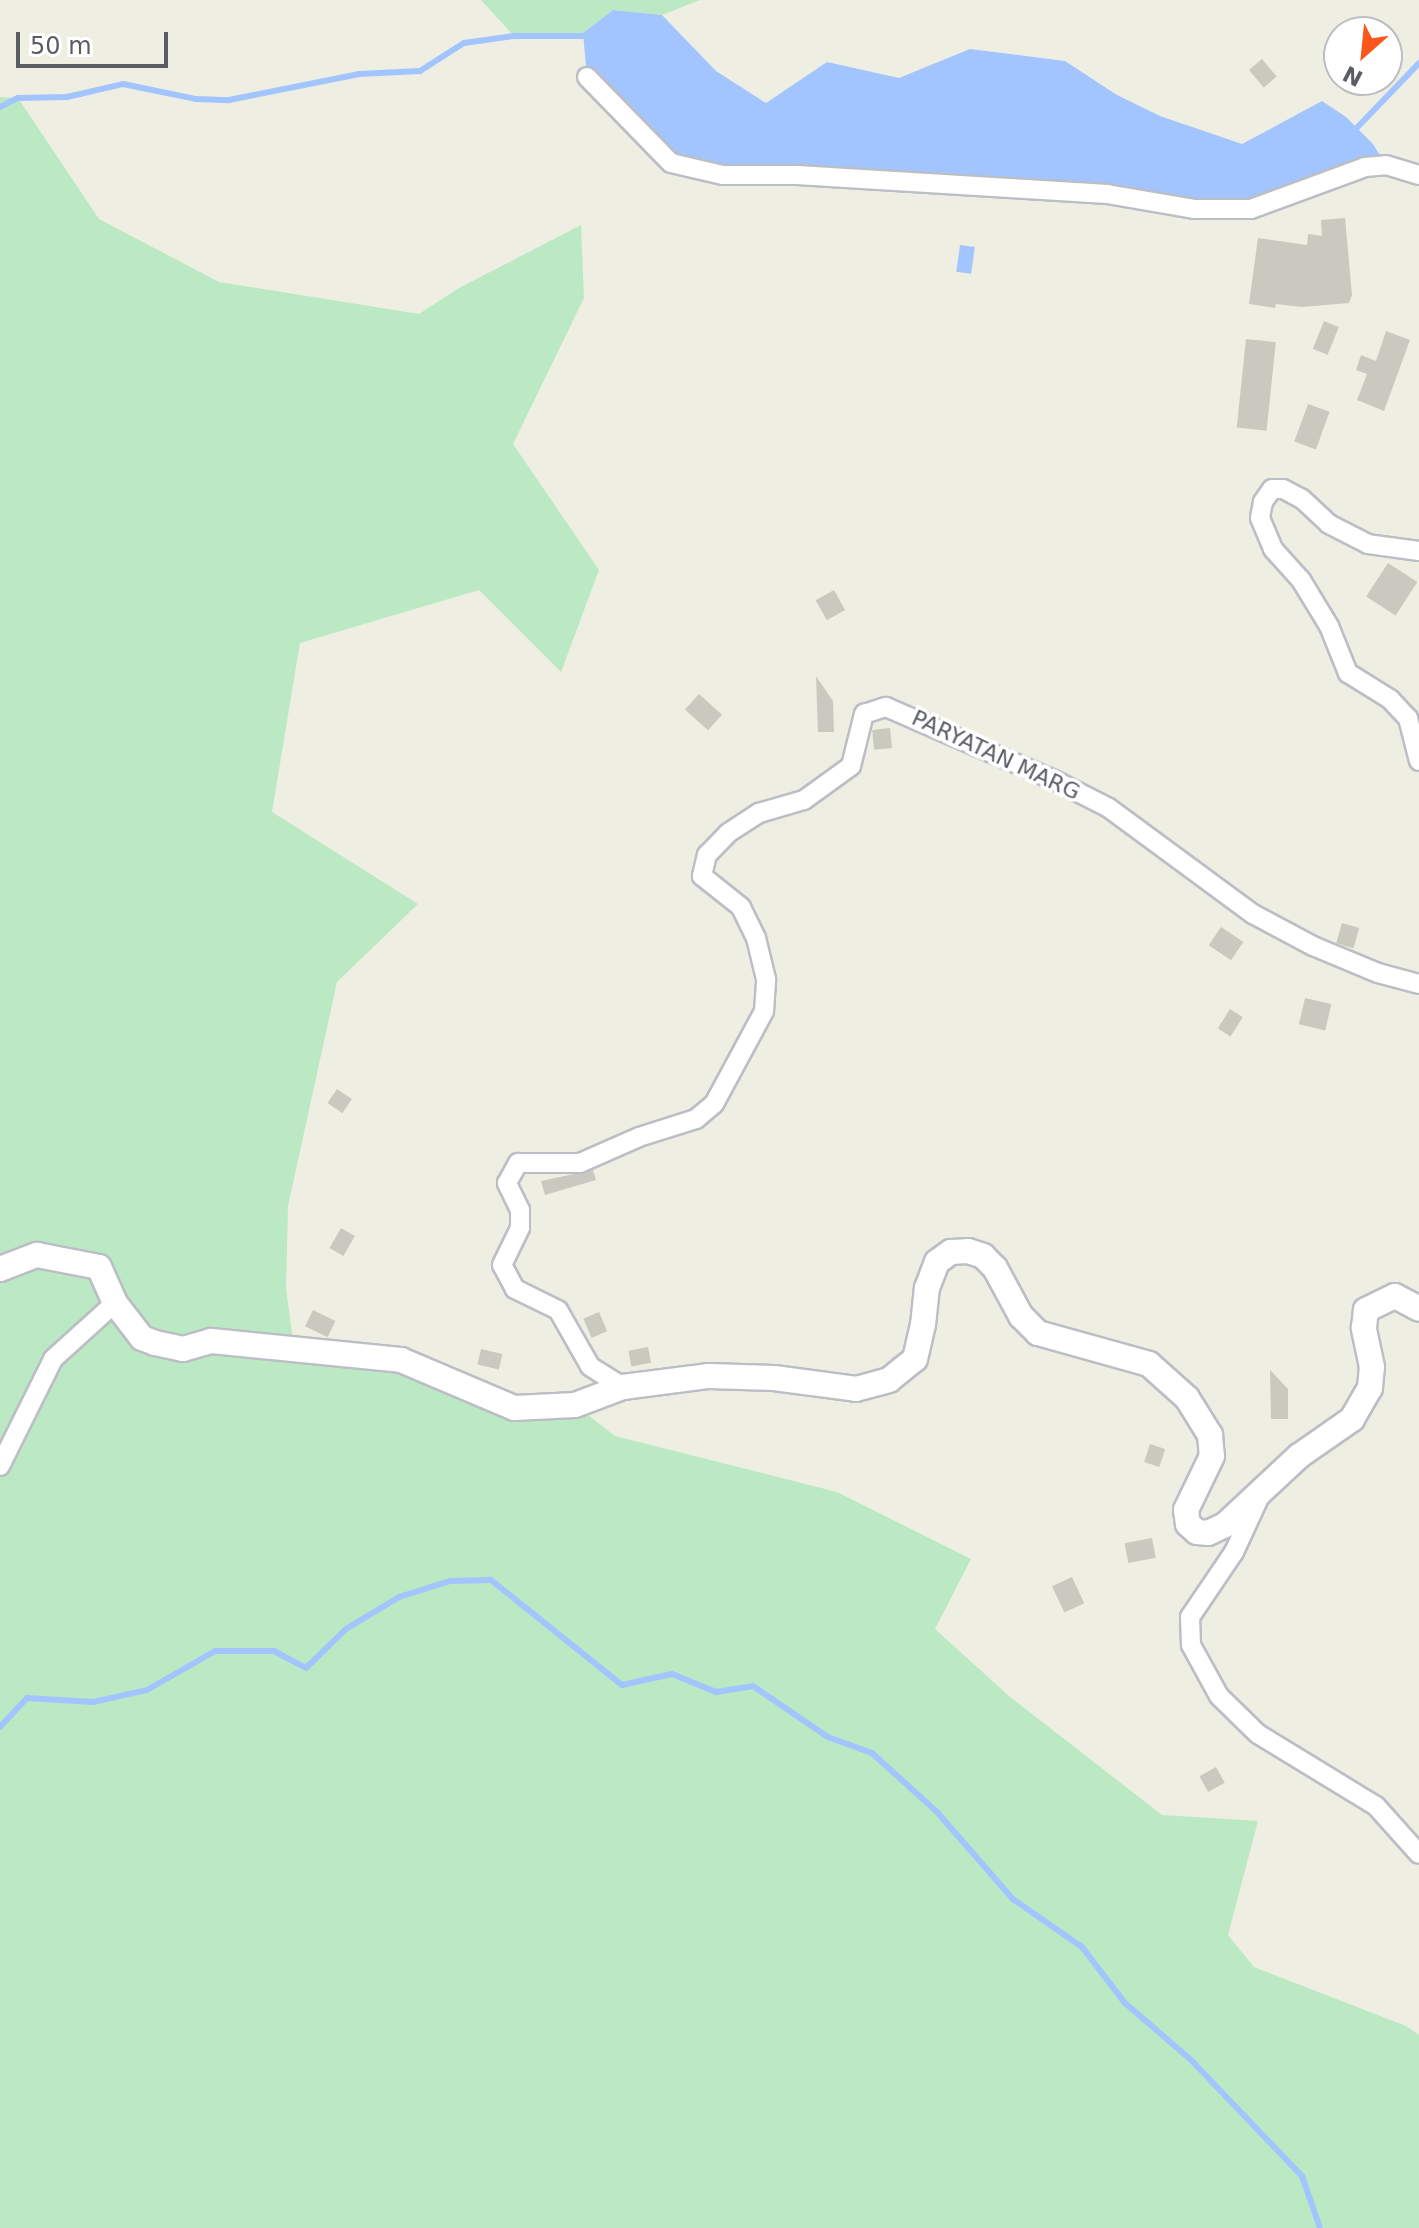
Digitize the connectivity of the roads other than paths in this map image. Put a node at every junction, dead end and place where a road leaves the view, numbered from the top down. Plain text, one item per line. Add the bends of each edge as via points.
1 (587, 77) dead end
2 (1419, 175) edge
3 (1419, 551) edge
4 (1419, 761) edge
5 (1419, 984) edge
6 (0, 1269) edge
7 (115, 1303) junction
8 (1419, 1309) edge
9 (623, 1387) junction
10 (0, 1466) edge
11 (1260, 1495) junction
12 (1419, 1825) edge
13 (1399, 1832) junction
14 (1419, 1854) edge

1 - 2 street via 671,163 723,175 1107,194 1194,209 1251,209 1365,167 1386,165
3 - 4 street via 1368,544 1329,524 1283,489 1272,489 1263,502 1260,518 1273,549 1301,580 1329,626 1348,673 1390,699 1408,718
5 - 9 street, PARYATAN MARG via 1313,946 1233,903 1109,808 1056,781 886,707 864,714 851,766 804,800 759,813 707,855 702,876 741,907 756,938 766,979 764,1011 714,1104 696,1119 580,1163 518,1163 507,1183 520,1210 520,1228 502,1265 515,1289 558,1310 590,1366
6 - 7 street via 37,1255 99,1267
7 - 9 street via 142,1338 155,1343 183,1349 211,1341 401,1360 514,1408 575,1405
7 - 10 street via 53,1359
8 - 11 street via 1395,1296 1366,1310 1372,1367 1363,1403 1352,1419 1299,1456
9 - 11 street via 709,1376 856,1389 889,1380 915,1359 927,1288 937,1262 951,1252 968,1251 995,1268 1021,1316 1038,1333 1149,1364 1187,1398 1210,1435 1212,1456 1186,1510 1188,1524 1197,1532 1225,1525
11 - 13 street via 1234,1552 1190,1617 1191,1645 1219,1696 1258,1734 1376,1806
12 - 13 street
13 - 14 street

